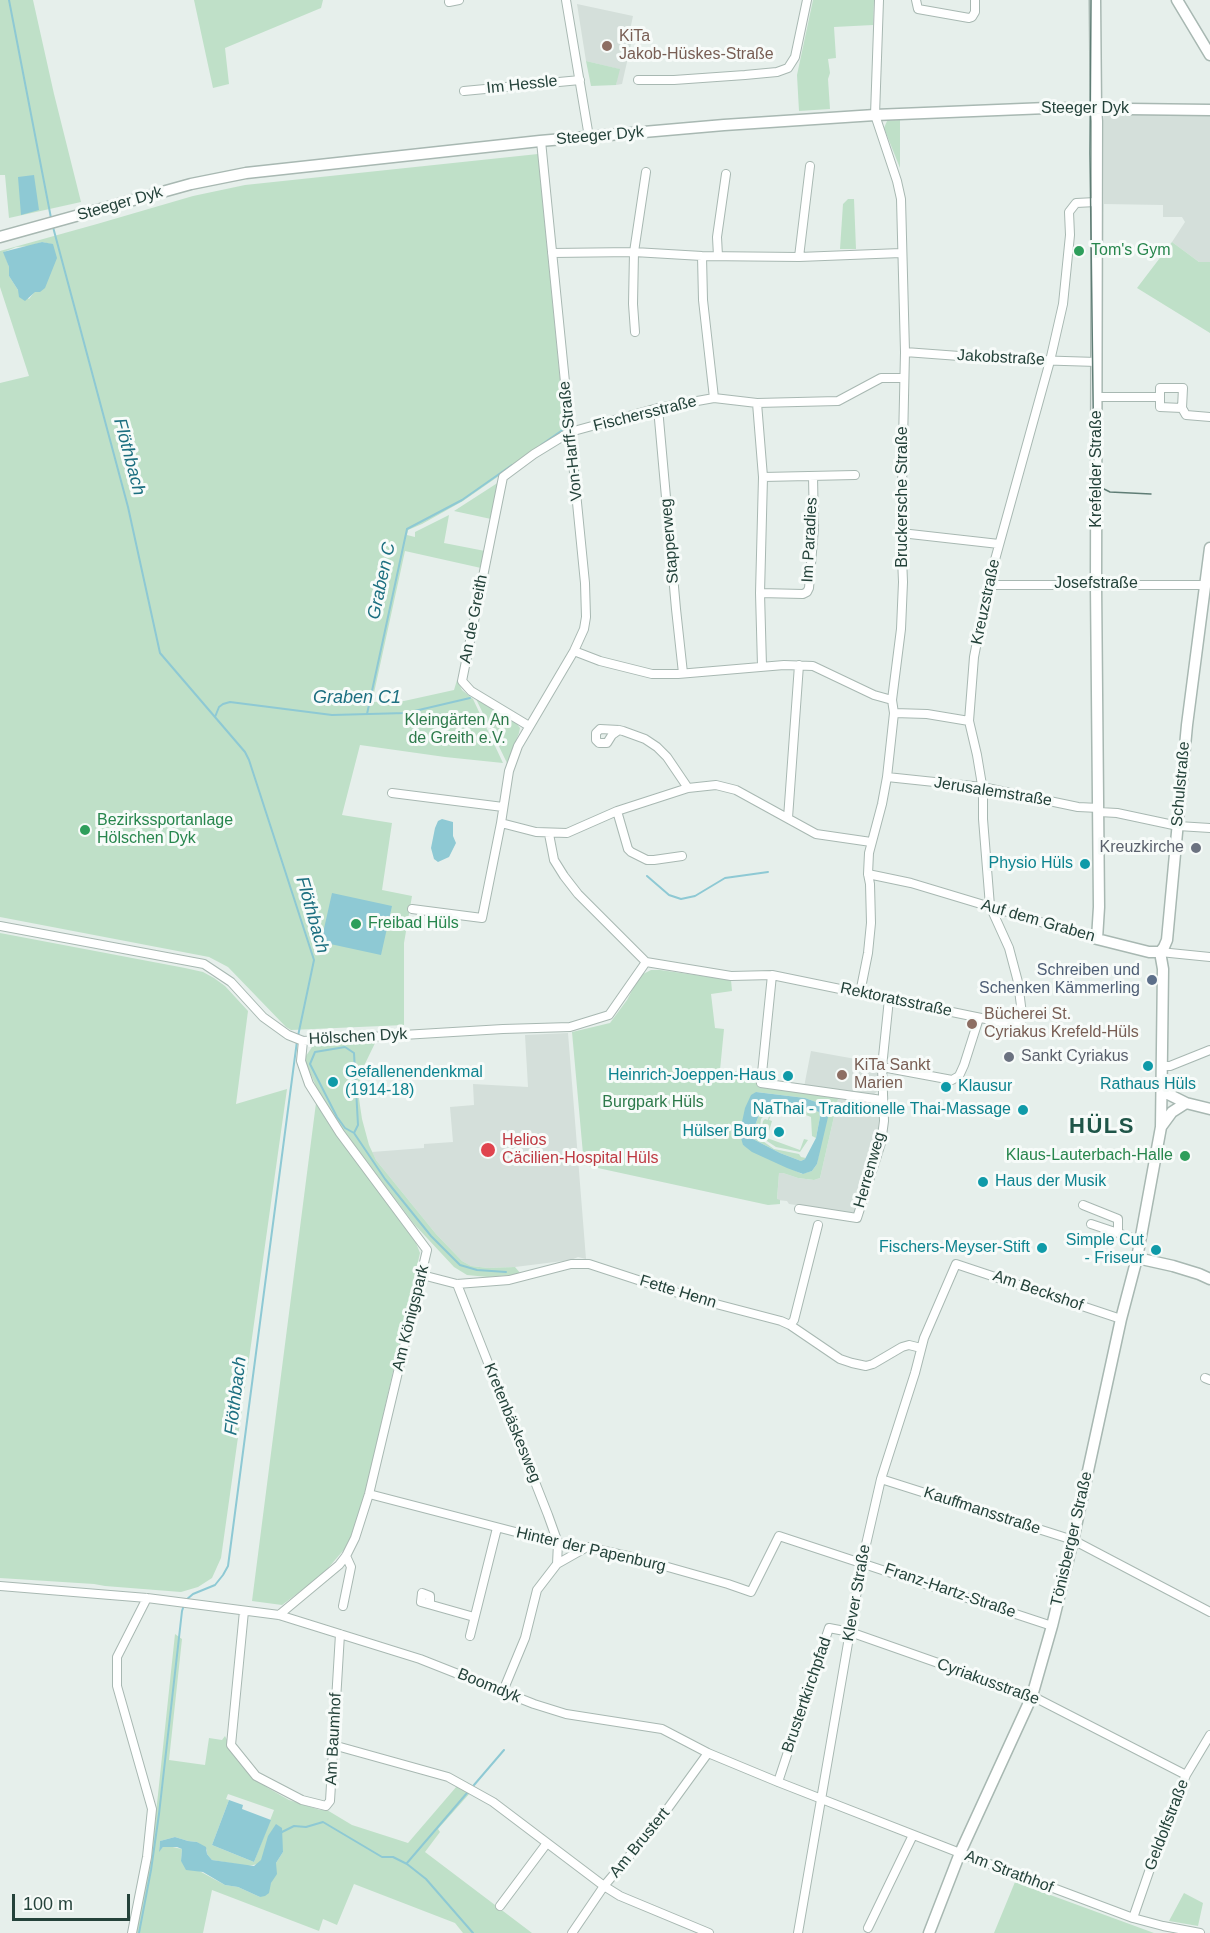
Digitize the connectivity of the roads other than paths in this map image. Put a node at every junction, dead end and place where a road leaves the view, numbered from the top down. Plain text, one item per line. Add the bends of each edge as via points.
1 (459, 0) edge
2 (566, 0) edge
3 (807, 0) edge
4 (879, 0) edge
5 (916, 0) edge
6 (975, 0) edge
7 (1095, 0) edge
8 (1177, 0) edge
9 (449, 2) dead end
10 (1210, 56) edge
11 (580, 80) junction
12 (638, 80) dead end
13 (464, 91) dead end
14 (1096, 109) junction
15 (1210, 110) edge
16 (875, 115) junction
17 (589, 137) junction
18 (541, 141) junction
19 (810, 166) dead end
20 (646, 172) dead end
21 (726, 174) dead end
22 (1096, 202) junction
23 (0, 237) edge
24 (634, 252) junction
25 (552, 253) junction
26 (901, 254) junction
27 (718, 255) junction
28 (702, 256) junction
29 (799, 257) junction
30 (635, 332) dead end
31 (905, 352) junction
32 (1050, 361) junction
33 (1097, 362) junction
34 (904, 378) junction
35 (1097, 397) junction
36 (1160, 397) junction
37 (714, 398) junction
38 (757, 403) junction
39 (658, 408) junction
40 (1182, 408) junction
41 (1210, 417) edge
42 (570, 432) junction
43 (855, 475) dead end
44 (813, 476) junction
45 (503, 477) joint
46 (763, 477) junction
47 (902, 533) junction
48 (999, 544) junction
49 (1210, 548) edge
50 (987, 585) junction
51 (1096, 585) junction
52 (1205, 585) junction
53 (760, 593) junction
54 (1205, 622) edge
55 (573, 651) junction
56 (799, 665) junction
57 (762, 666) junction
58 (683, 673) junction
59 (892, 700) junction
60 (894, 713) junction
61 (969, 721) junction
62 (529, 726) junction
63 (619, 730) dead end
64 (887, 777) junction
65 (982, 787) junction
66 (688, 788) junction
67 (392, 793) dead end
68 (503, 807) junction
69 (1099, 810) junction
70 (617, 811) junction
71 (788, 818) junction
72 (501, 823) junction
73 (1178, 826) junction
74 (1210, 828) edge
75 (549, 834) junction
76 (871, 842) junction
77 (682, 856) dead end
78 (868, 874) junction
79 (990, 906) junction
80 (412, 909) dead end
81 (0, 926) edge
82 (1097, 939) junction
83 (1160, 952) junction
84 (1210, 957) edge
85 (646, 962) junction
86 (772, 975) junction
87 (860, 993) junction
88 (889, 999) junction
89 (979, 1018) junction
90 (1020, 1026) joint
91 (303, 1041) junction
92 (1210, 1050) edge
93 (1162, 1066) junction
94 (882, 1067) junction
95 (1162, 1091) junction
96 (882, 1100) junction
97 (1186, 1103) junction
98 (1210, 1109) edge
99 (1161, 1127) junction
100 (1083, 1205) dead end
101 (799, 1209) dead end
102 (1091, 1224) dead end
103 (818, 1225) dead end
104 (1118, 1233) junction
105 (1140, 1240) junction
106 (1137, 1258) junction
107 (956, 1264) joint
108 (422, 1275) junction
109 (1210, 1279) edge
110 (458, 1284) junction
111 (1121, 1319) junction
112 (790, 1325) junction
113 (921, 1348) junction
114 (881, 1479) junction
115 (369, 1494) junction
116 (498, 1528) junction
117 (779, 1536) joint
118 (1074, 1540) junction
119 (558, 1543) junction
120 (587, 1547) junction
121 (346, 1556) junction
122 (861, 1562) junction
123 (557, 1564) junction
124 (0, 1586) edge
125 (147, 1598) junction
126 (430, 1604) dead end
127 (343, 1606) dead end
128 (244, 1611) junction
129 (1210, 1612) edge
130 (279, 1615) junction
131 (474, 1617) junction
132 (1052, 1626) junction
133 (850, 1632) junction
134 (339, 1634) junction
135 (470, 1636) dead end
136 (503, 1691) junction
137 (1032, 1696) junction
138 (1210, 1736) edge
139 (333, 1745) junction
140 (708, 1753) junction
141 (1186, 1775) junction
142 (778, 1782) junction
143 (822, 1800) junction
144 (913, 1835) junction
145 (547, 1843) junction
146 (960, 1853) junction
147 (604, 1886) junction
148 (500, 1906) dead end
149 (1133, 1918) junction
150 (868, 1928) dead end
151 (705, 1932) edge
152 (132, 1933) edge
153 (572, 1933) edge
154 (798, 1933) edge
155 (928, 1933) edge
156 (1200, 1933) edge

1 - 9 street
2 - 11 street
3 - 12 street via 795,57 788,68 766,73
4 - 16 street, Bruckersche Straße
5 - 6 street via 918,9 969,18 975,12
7 - 14 street, Krefelder Straße
8 - 10 street
11 - 13 street, Im Hessle
11 - 17 street
14 - 15 street, Steeger Dyk
14 - 16 street, Steeger Dyk
14 - 22 street, Krefelder Straße
16 - 17 street, Steeger Dyk
16 - 26 street, Bruckersche Straße via 901,199
17 - 18 street, Steeger Dyk
18 - 23 street, Steeger Dyk via 246,173 191,184
18 - 25 street, Von-Harff-Straße
19 - 29 street
20 - 24 street
21 - 27 street
22 - 32 street, Kreuzstraße via 1076,203 1069,212 1063,304
22 - 33 street, Krefelder Straße
24 - 25 street
24 - 28 street
24 - 30 street
25 - 42 street, Von-Harff-Straße
26 - 29 street
26 - 31 street, Bruckersche Straße
27 - 28 street
27 - 29 street
28 - 37 street
31 - 32 street, Jakobstraße
31 - 34 street, Bruckersche Straße
32 - 33 street, Jakobstraße
32 - 48 street, Kreuzstraße
33 - 35 street, Krefelder Straße
34 - 38 street, Fischersstraße via 880,378 838,401
34 - 47 street, Bruckersche Straße
35 - 36 street
35 - 51 street, Krefelder Straße
36 - 40 street via 1160,407
36 - 40 street via 1160,388 1183,388
37 - 38 street, Fischersstraße
37 - 39 street, Fischersstraße
38 - 46 street
39 - 42 street, Fischersstraße
39 - 58 street, Stapperweg
40 - 41 street via 1186,415
42 - 45 street, Fischersstraße
42 - 55 street, Von-Harff-Straße via 586,606 584,629
43 - 44 street, Im Paradies
44 - 46 street, Im Paradies
44 - 53 street, Im Paradies via 809,588 803,594
45 - 62 street, An de Greith via 462,681 471,691
46 - 53 street
47 - 48 street
47 - 59 street, Bruckersche Straße via 903,582
48 - 50 street, Kreuzstraße
49 - 52 street, Schulstraße
50 - 51 street, Josefstraße
50 - 61 street, Kreuzstraße via 974,657
51 - 52 street, Josefstraße
51 - 69 street, Krefelder Straße
52 - 54 street, Schulstraße
53 - 57 street
54 - 73 street, Schulstraße via 1187,725
55 - 58 street via 600,662 652,674
55 - 62 street, Von-Harff-Straße
56 - 57 street
56 - 59 street via 813,666
56 - 71 street
57 - 58 street
59 - 60 street, Bruckersche Straße
60 - 61 street
60 - 64 street, Bruckersche Straße
61 - 65 street, Kreuzstraße
62 - 68 street, Von-Harff-Straße via 509,771
63 - 66 street via 657,747
64 - 65 street, Jerusalemstraße
64 - 76 street, Bruckersche Straße
65 - 69 street, Jerusalemstraße
65 - 79 street, Kreuzstraße
66 - 70 street
66 - 71 street via 726,786
67 - 68 street
68 - 72 street, Von-Harff-Straße
69 - 73 street, Jerusalemstraße
69 - 82 street, Krefelder Straße
70 - 75 street via 567,833
70 - 77 street via 631,852 647,860
71 - 76 street via 816,834
72 - 75 street
72 - 80 street, Von-Harff-Straße via 482,918
73 - 74 street, Jerusalemstraße
73 - 83 street, Schulstraße via 1167,940
75 - 85 street via 554,860 564,876
76 - 78 street, Bruckersche Straße
78 - 79 street, Auf dem Graben
78 - 87 street, Bruckersche Straße via 871,923
79 - 82 street, Auf dem Graben
79 - 90 street, Kreuzstraße via 1009,948 1018,982
81 - 91 street, Hölschen Dyk via 204,964 231,982 263,1017
82 - 83 street, Auf dem Graben
83 - 84 street, Auf dem Graben
83 - 93 street, Schulstraße
85 - 86 street, Rektoratsstraße via 730,976
85 - 91 street, Hölschen Dyk via 609,1015 570,1027
86 - 87 street, Rektoratsstraße
86 - 96 street via 760,1083
87 - 88 street, Rektoratsstraße
88 - 89 street, Rektoratsstraße
88 - 94 street, Herrenweg
89 - 90 street, Rektoratsstraße
89 - 94 street via 964,1065 952,1080
91 - 108 street, Am Königspark via 301,1061 309,1084 340,1133 427,1250
92 - 93 street
93 - 95 street, Schulstraße
94 - 96 street, Herrenweg
95 - 97 street
95 - 99 street, Tönisberger Straße
96 - 101 street, Herrenweg via 881,1143 857,1218
97 - 98 street
97 - 99 street via 1172,1112
99 - 105 street, Tönisberger Straße
100 - 104 street via 1119,1219
102 - 104 street
103 - 112 street
104 - 105 street
105 - 106 street, Tönisberger Straße
106 - 109 street
106 - 111 street, Tönisberger Straße
107 - 111 street, Am Beckshof
107 - 113 street, Klever Straße
108 - 110 street, Fette Henn
108 - 115 street, Am Königspark
110 - 112 street, Fette Henn via 509,1280 571,1264 589,1264
110 - 119 street, Kretenbäskesweg
111 - 118 street, Tönisberger Straße
112 - 113 street, Fette Henn via 840,1359 866,1366 902,1347
113 - 114 street, Klever Straße
114 - 118 street, Kauffmansstraße
114 - 122 street, Klever Straße
115 - 116 street, Hinter der Papenburg
115 - 121 street, Am Königspark via 356,1538
116 - 119 street, Hinter der Papenburg
116 - 131 street
117 - 120 street, Hinter der Papenburg via 751,1592
117 - 122 street, Franz-Hartz-Straße
118 - 129 street, Kauffmansstraße
118 - 132 street, Tönisberger Straße
119 - 120 street, Hinter der Papenburg
119 - 123 street, Kretenbäskesweg
120 - 123 street
121 - 127 street, Am Königspark via 351,1567
121 - 130 street, Am Königspark
122 - 132 street, Franz-Hartz-Straße
122 - 133 street, Klever Straße
123 - 136 street via 537,1590 525,1638
124 - 125 street, Boomdyk
125 - 128 street, Boomdyk
125 - 152 street via 117,1657 117,1686 152,1809
126 - 131 street
128 - 130 street, Boomdyk
128 - 139 street, Am Baumhof via 231,1745 256,1776 302,1800 327,1806
130 - 134 street, Boomdyk
131 - 135 street
132 - 137 street, Tönisberger Straße
133 - 137 street, Cyriakusstraße
133 - 142 street, Brustertkirchpfad via 830,1628
133 - 143 street, Klever Straße
134 - 136 street, Boomdyk
134 - 139 street, Am Baumhof
136 - 140 street, Boomdyk via 566,1714 662,1729
137 - 141 street, Cyriakusstraße
137 - 146 street, Tönisberger Straße
138 - 141 street, Geldolfstraße
139 - 145 street via 448,1778 493,1803
140 - 142 street, Boomdyk
140 - 147 street, Am Brustert via 658,1822
141 - 149 street, Geldolfstraße
142 - 143 street, Boomdyk
143 - 144 street, Am Strathhof
143 - 154 street, Klever Straße
144 - 146 street, Am Strathhof
144 - 150 street
145 - 147 street
145 - 148 street
146 - 149 street, Am Strathhof
146 - 155 street, Tönisberger Straße
147 - 151 street
147 - 153 street, Am Brustert
149 - 156 street, Am Strathhof

